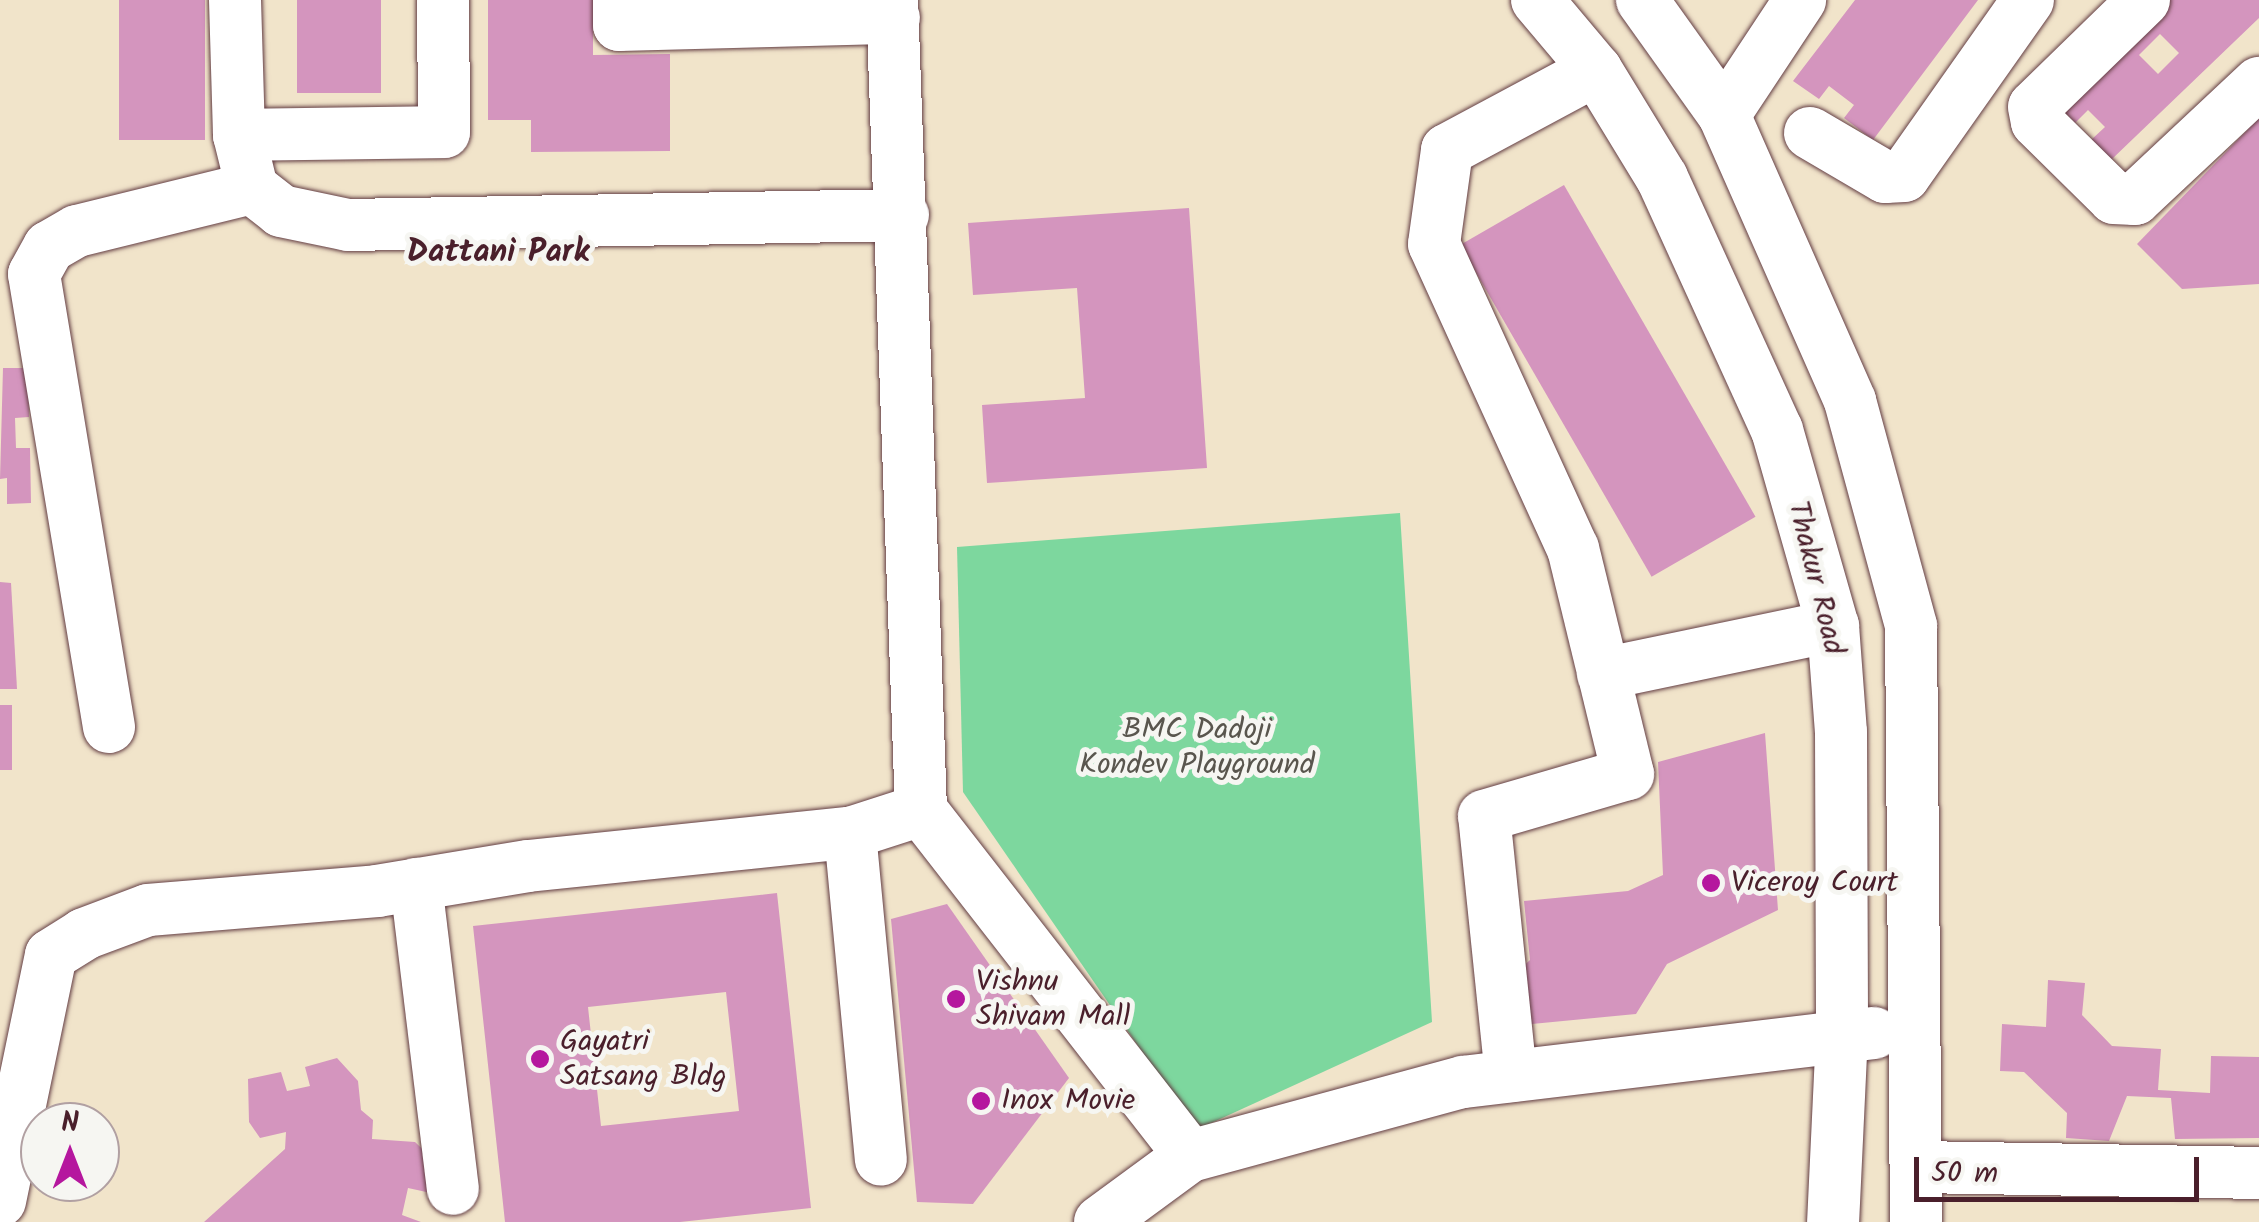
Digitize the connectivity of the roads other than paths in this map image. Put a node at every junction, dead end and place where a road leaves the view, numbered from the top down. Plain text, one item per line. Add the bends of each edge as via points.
1 (235, 0) edge
2 (442, 0) edge
3 (619, 0) edge
4 (1537, 0) edge
5 (1642, 0) edge
6 (1800, 0) edge
7 (2028, 0) edge
8 (2142, 0) edge
9 (893, 9) edge
10 (1596, 70) junction
11 (2259, 83) edge
12 (1724, 115) junction
13 (1810, 133) dead end
14 (239, 135) junction
15 (252, 188) junction
16 (903, 214) junction
17 (1833, 626) junction
18 (1604, 674) junction
19 (109, 727) dead end
20 (922, 810) junction
21 (850, 833) junction
22 (416, 884) junction
23 (1842, 1032) junction
24 (1917, 1034) junction
25 (1511, 1076) junction
26 (1190, 1156) junction
27 (881, 1160) dead end
28 (1918, 1167) junction
29 (2259, 1173) edge
30 (453, 1190) dead end
31 (0, 1201) edge
32 (1100, 1222) edge
33 (1833, 1222) edge
34 (1916, 1222) edge

1 - 14 street
2 - 14 street via 444,132
3 - 9 street via 619,25
4 - 10 street, Thakur Road
5 - 12 street
6 - 12 street
7 - 13 street via 1904,176 1885,177
8 - 11 street via 2034,107 2037,122 2114,198 2135,200
9 - 16 street
10 - 17 street, Thakur Road via 1662,178 1776,430
10 - 18 street via 1447,150 1434,244 1573,549
12 - 24 street via 1850,401 1911,626
14 - 15 street
15 - 16 street via 282,211 348,225
15 - 19 street via 77,231 50,247 34,274
16 - 20 street
17 - 18 street
17 - 23 street, Thakur Road via 1842,732
18 - 25 street via 1628,774 1484,816
20 - 21 street
20 - 26 street
21 - 22 street
21 - 27 street
22 - 30 street
22 - 31 street via 148,910 84,934 51,955
23 - 24 street
23 - 25 street
23 - 33 street, Thakur Road
24 - 28 street
25 - 26 street via 1464,1082
26 - 32 street
28 - 29 street
28 - 34 street

